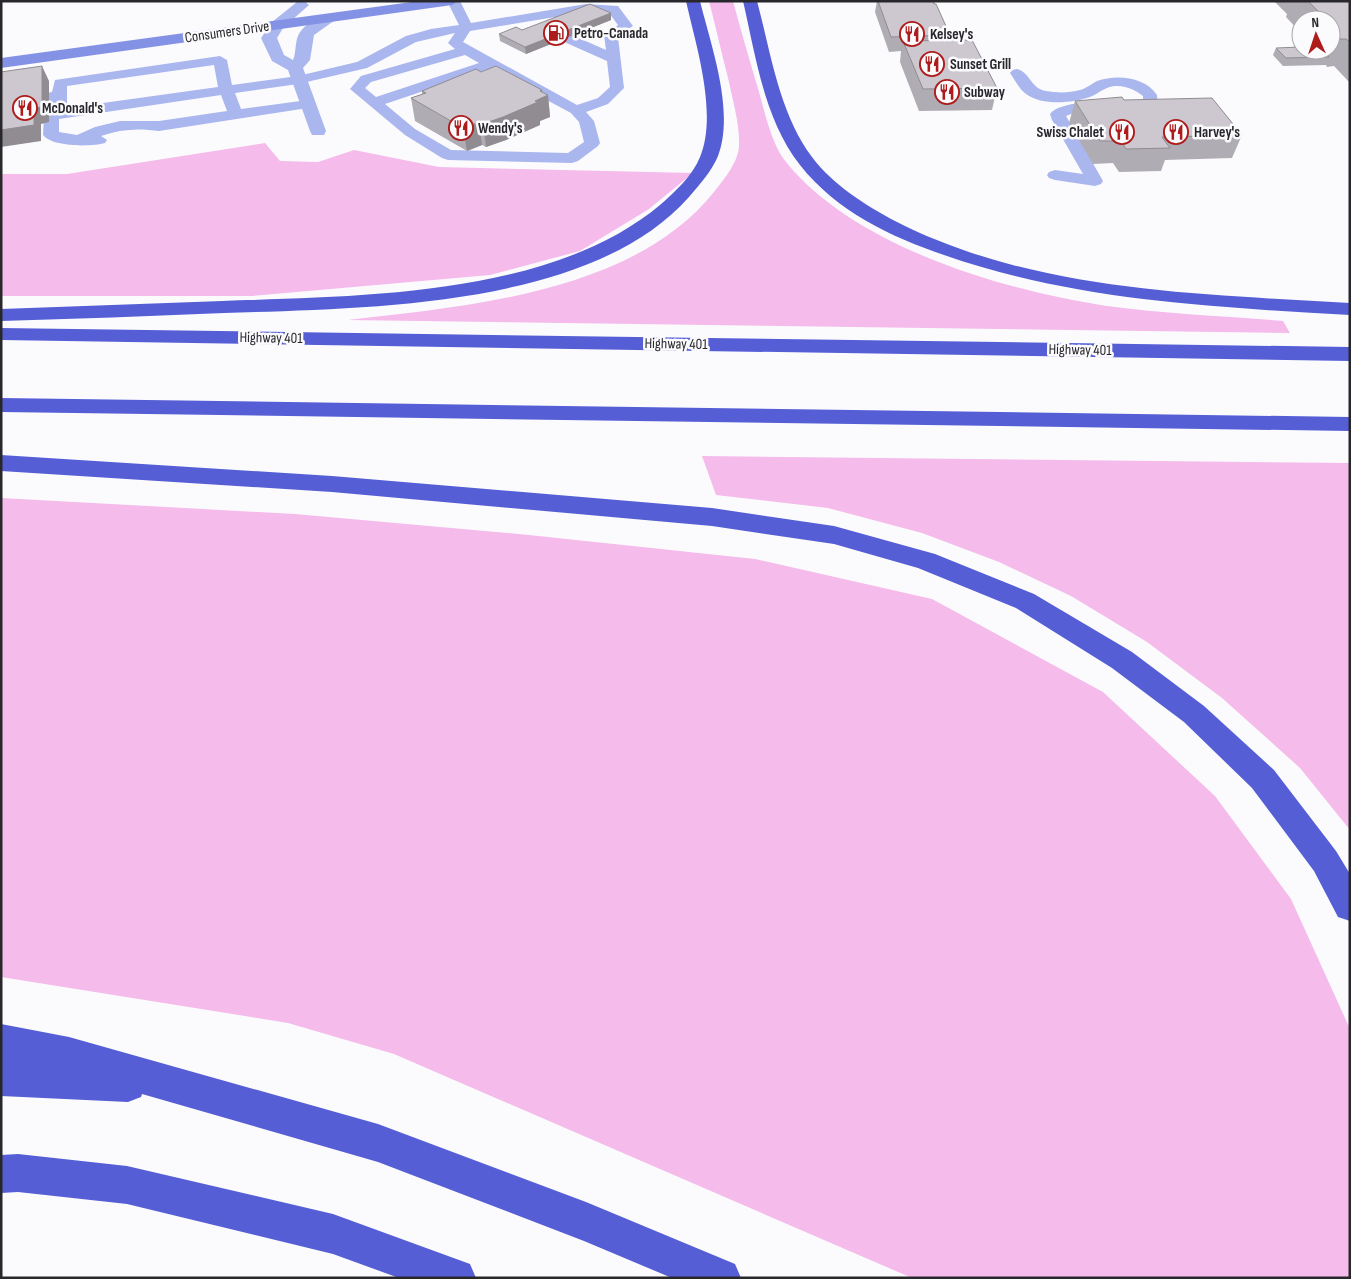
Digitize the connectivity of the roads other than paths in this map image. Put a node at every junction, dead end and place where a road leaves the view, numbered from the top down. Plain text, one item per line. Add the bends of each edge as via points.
1 (453, 1) edge
2 (693, 1) edge
3 (750, 1) edge
4 (318, 3) dead end
5 (302, 5) junction
6 (273, 9) dead end
7 (331, 18) junction
8 (520, 18) junction
9 (277, 25) junction
10 (466, 26) junction
11 (546, 29) edge
12 (567, 38) edge
13 (394, 49) junction
14 (466, 50) junction
15 (436, 57) junction
16 (614, 59) junction
17 (1, 63) edge
18 (489, 64) junction
19 (1017, 73) dead end
20 (297, 74) junction
21 (60, 85) junction
22 (226, 89) junction
23 (374, 103) junction
24 (308, 104) junction
25 (576, 110) junction
26 (236, 115) junction
27 (318, 131) dead end
28 (1055, 175) dead end
29 (1350, 310) edge
30 (1, 315) edge
31 (1, 334) edge
32 (1350, 354) edge
33 (1, 405) edge
34 (1350, 424) edge
35 (1, 463) edge
36 (1350, 906) edge
37 (1, 1042) edge
38 (1, 1078) edge
39 (177, 1087) junction
40 (1, 1174) edge
41 (456, 1278) edge
42 (721, 1278) edge

1 - 7 main road, Consumers Drive
1 - 10 lane
2 - 30 highway via 714,100 716,131 710,155 681,196 660,215 636,232 590,255 500,283 435,293 354,301
3 - 29 highway via 774,95 790,134 806,161 858,209 905,234 957,254 1060,282 1124,291
4 - 5 main road, Consumers Drive
5 - 6 main road, Consumers Drive
5 - 9 street
7 - 9 main road, Consumers Drive
7 - 20 street via 303,37 302,60
8 - 10 lane
8 - 11 lane
8 - 16 lane via 586,8 613,9 626,26 612,35
9 - 17 main road, Consumers Drive
9 - 20 street via 269,38 277,58
10 - 13 lane via 411,39
10 - 14 lane via 455,43
12 - 16 lane
13 - 15 lane via 421,49
13 - 20 lane via 362,65
14 - 15 lane
14 - 18 lane
15 - 23 lane via 366,79 357,89
16 - 25 lane via 616,88 603,101
18 - 23 lane
18 - 25 lane
19 - 28 lane via 1026,87 1046,96 1078,96 1103,84 1117,82 1134,84 1150,95 1150,101 1142,105 1076,108 1058,114 1095,181
20 - 22 lane
20 - 24 street
21 - 22 lane via 220,60
21 - 22 lane via 59,114
21 - 26 lane via 52,94 51,136 66,140 102,140 145,133 159,126
22 - 26 lane
23 - 25 lane via 410,132 448,155 572,158 592,143 586,121
24 - 26 lane
24 - 27 street
31 - 32 highway, Highway 401
33 - 34 highway
35 - 36 highway via 332,484 712,517 834,535 926,560 1024,601 1122,660 1194,714 1263,779 1325,861
37 - 39 highway via 68,1055
38 - 39 highway
39 - 42 highway via 378,1143 586,1222
40 - 41 highway via 127,1185 334,1234

